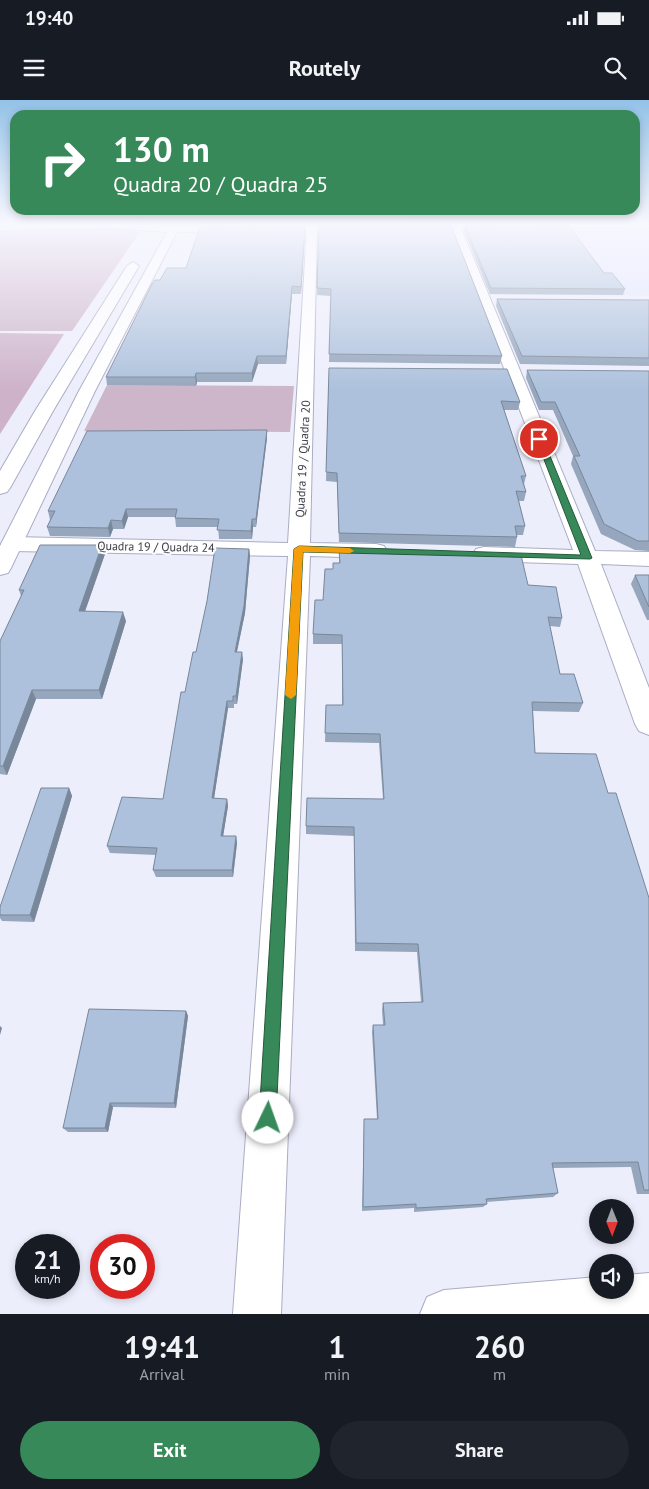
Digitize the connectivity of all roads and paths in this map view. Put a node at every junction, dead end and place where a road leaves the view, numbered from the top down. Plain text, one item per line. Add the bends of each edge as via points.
1 (126, 278) edge
2 (147, 278) edge
3 (312, 278) edge
4 (476, 278) edge
5 (119, 290) junction
6 (140, 290) junction
7 (483, 300) junction
8 (503, 300) edge
9 (492, 371) edge
10 (512, 371) junction
11 (532, 371) edge
12 (87, 391) junction
13 (57, 392) junction
14 (44, 411) junction
15 (77, 412) junction
16 (0, 488) edge
17 (12, 544) junction
18 (299, 549) junction
19 (398, 552) edge
20 (468, 554) edge
21 (587, 558) junction
22 (649, 559) edge
23 (0, 568) edge
24 (649, 724) edge
25 (649, 1297) edge
26 (257, 1314) edge
27 (444, 1314) edge

1 - 5 street
2 - 6 street
3 - 18 street, Quadra 19 / Quadra 20 via 312,369
4 - 7 street
5 - 6 street via 128,293
5 - 13 street
6 - 12 street
7 - 8 street
7 - 10 street
9 - 10 street
10 - 11 street
10 - 21 street
12 - 13 street via 69,395
12 - 15 street
13 - 14 street
14 - 15 street via 63,406
14 - 16 street
15 - 17 street
17 - 18 street, Quadra 19 / Quadra 24
17 - 23 street
18 - 19 street, Quadra 19 / Quadra 24
18 - 26 street, Quadra 19 / Quadra 20
20 - 21 street
21 - 22 street
21 - 24 street
25 - 27 street

